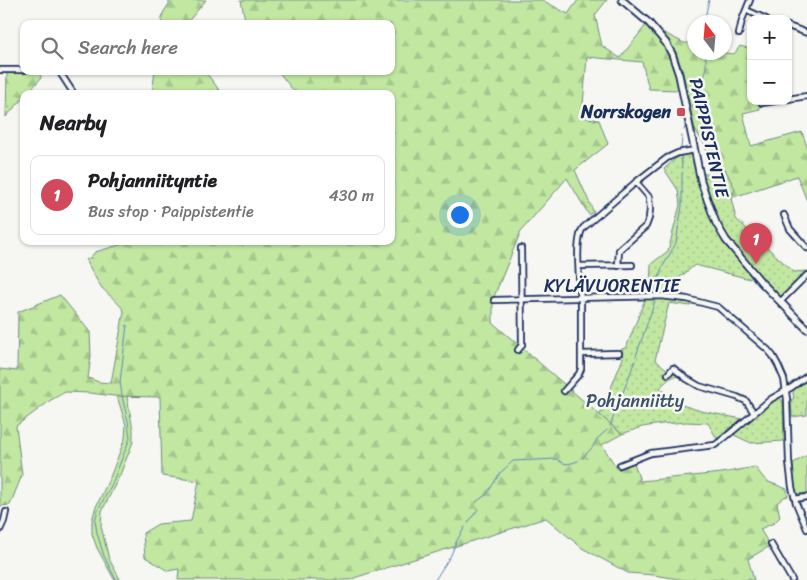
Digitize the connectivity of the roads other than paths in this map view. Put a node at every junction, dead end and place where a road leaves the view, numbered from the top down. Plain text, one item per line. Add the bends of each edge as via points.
1 (622, 0) edge
2 (750, 0) edge
3 (746, 10) junction
4 (757, 15) edge
5 (792, 27) edge
6 (807, 33) edge
7 (739, 34) dead end
8 (0, 70) edge
9 (20, 70) edge
10 (62, 75) edge
11 (71, 90) edge
12 (807, 96) edge
13 (792, 98) edge
14 (695, 150) junction
15 (636, 182) junction
16 (784, 215) dead end
17 (521, 248) dead end
18 (807, 248) edge
19 (632, 265) dead end
20 (579, 266) junction
21 (618, 266) junction
22 (807, 275) edge
23 (580, 299) junction
24 (494, 300) dead end
25 (522, 300) junction
26 (781, 301) junction
27 (807, 329) edge
28 (518, 350) dead end
29 (619, 353) dead end
30 (581, 354) junction
31 (668, 374) dead end
32 (807, 376) edge
33 (564, 391) dead end
34 (785, 391) junction
35 (754, 413) junction
36 (620, 465) dead end
37 (807, 497) edge
38 (795, 499) junction
39 (6, 512) dead end
40 (807, 529) edge
41 (0, 530) edge
42 (771, 544) dead end
43 (792, 580) edge

1 - 14 street, PAIPPISTENTIE via 649,23 672,54
2 - 3 street
3 - 4 street
3 - 7 street
5 - 6 street
8 - 9 street
10 - 11 street
12 - 13 street
14 - 15 street via 667,158
14 - 26 street, PAIPPISTENTIE via 712,214 726,240
15 - 20 street via 583,228 579,239
15 - 21 street via 650,202 649,218 646,226 619,250
16 - 18 street via 790,229
17 - 25 street
19 - 21 street
20 - 21 street
20 - 23 street
22 - 26 street
23 - 25 street, KYLÄVUORENTIE
23 - 30 street
23 - 34 street, KYLÄVUORENTIE via 661,296 718,307 768,350 784,379
24 - 25 street, KYLÄVUORENTIE
25 - 28 street via 522,345
26 - 27 street, PAIPPISTENTIE
29 - 30 street
30 - 33 street via 579,374
31 - 35 street via 673,368 699,386 746,401
32 - 34 street
34 - 35 street
34 - 38 street, KYLÄVUORENTIE
35 - 36 street via 715,445 651,453
37 - 38 street
38 - 40 street, KYLÄVUORENTIE
39 - 41 street
42 - 43 street

